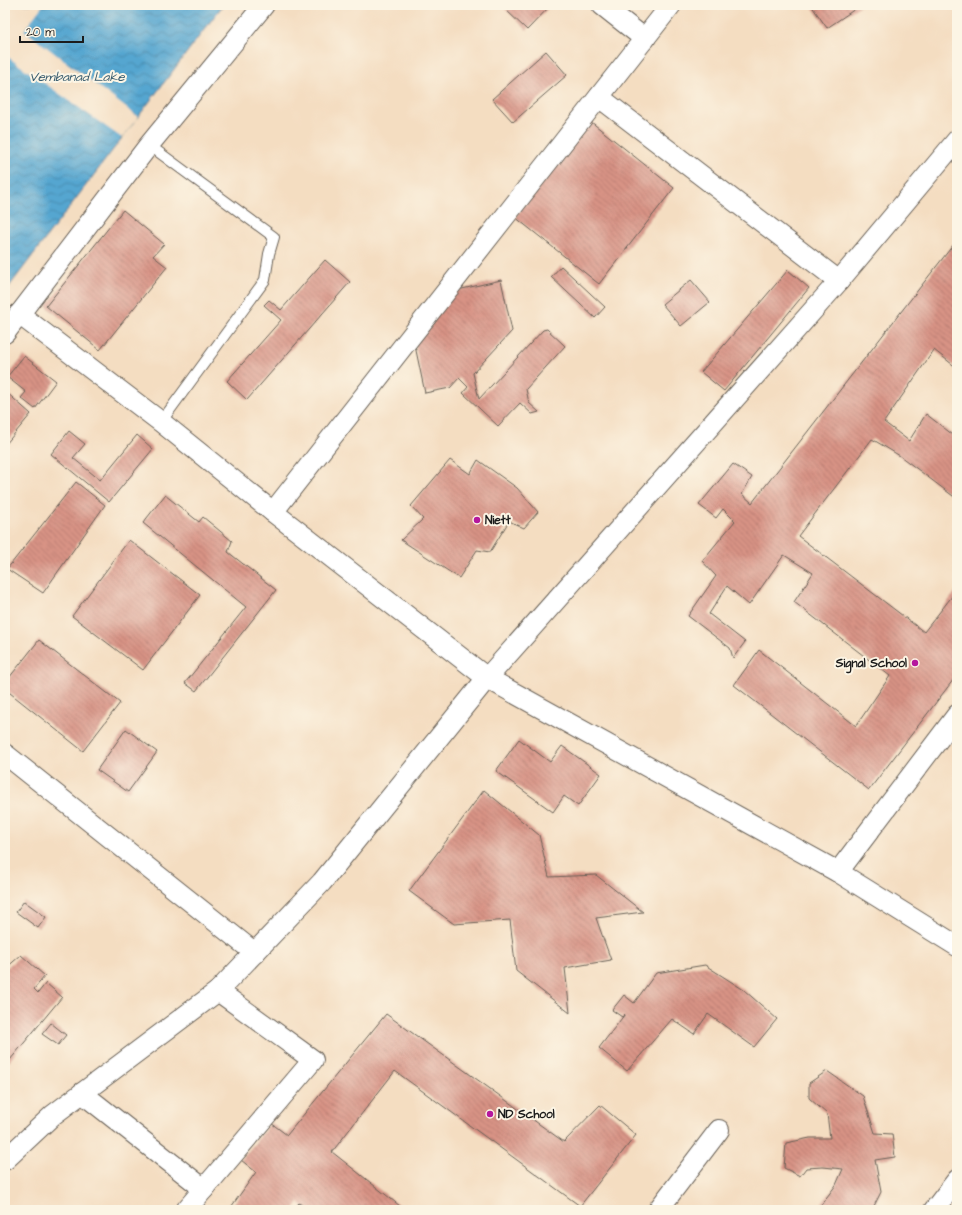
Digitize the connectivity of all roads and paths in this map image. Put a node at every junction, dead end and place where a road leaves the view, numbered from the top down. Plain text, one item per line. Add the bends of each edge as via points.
1 (264, 5) edge
2 (602, 5) edge
3 (671, 5) edge
4 (644, 39) junction
5 (599, 97) junction
6 (957, 140) edge
7 (149, 145) junction
8 (839, 281) junction
9 (19, 314) junction
10 (5, 333) edge
11 (161, 422) junction
12 (273, 512) junction
13 (487, 678) junction
14 (957, 715) edge
15 (5, 754) edge
16 (838, 872) junction
17 (957, 946) edge
18 (255, 953) junction
19 (218, 991) junction
20 (82, 1093) junction
21 (719, 1130) dead end
22 (5, 1160) edge
23 (182, 1171) junction
24 (957, 1180) edge
25 (204, 1189) junction
26 (667, 1207) edge
27 (186, 1210) edge
28 (934, 1210) edge

1 - 7 street
2 - 4 street
3 - 4 street
4 - 5 street
5 - 8 street
5 - 12 street
6 - 8 street
7 - 9 street
7 - 11 lane via 274,237 265,280
8 - 13 street
9 - 10 street
9 - 11 street
11 - 12 street
12 - 13 street
13 - 16 street
13 - 18 street via 322,882
14 - 16 street
15 - 18 street
16 - 17 street
18 - 19 street
19 - 20 street
19 - 25 street via 313,1060
20 - 22 street via 53,1115
20 - 23 street
21 - 26 street
23 - 25 street
23 - 27 street
24 - 28 street
25 - 27 street

